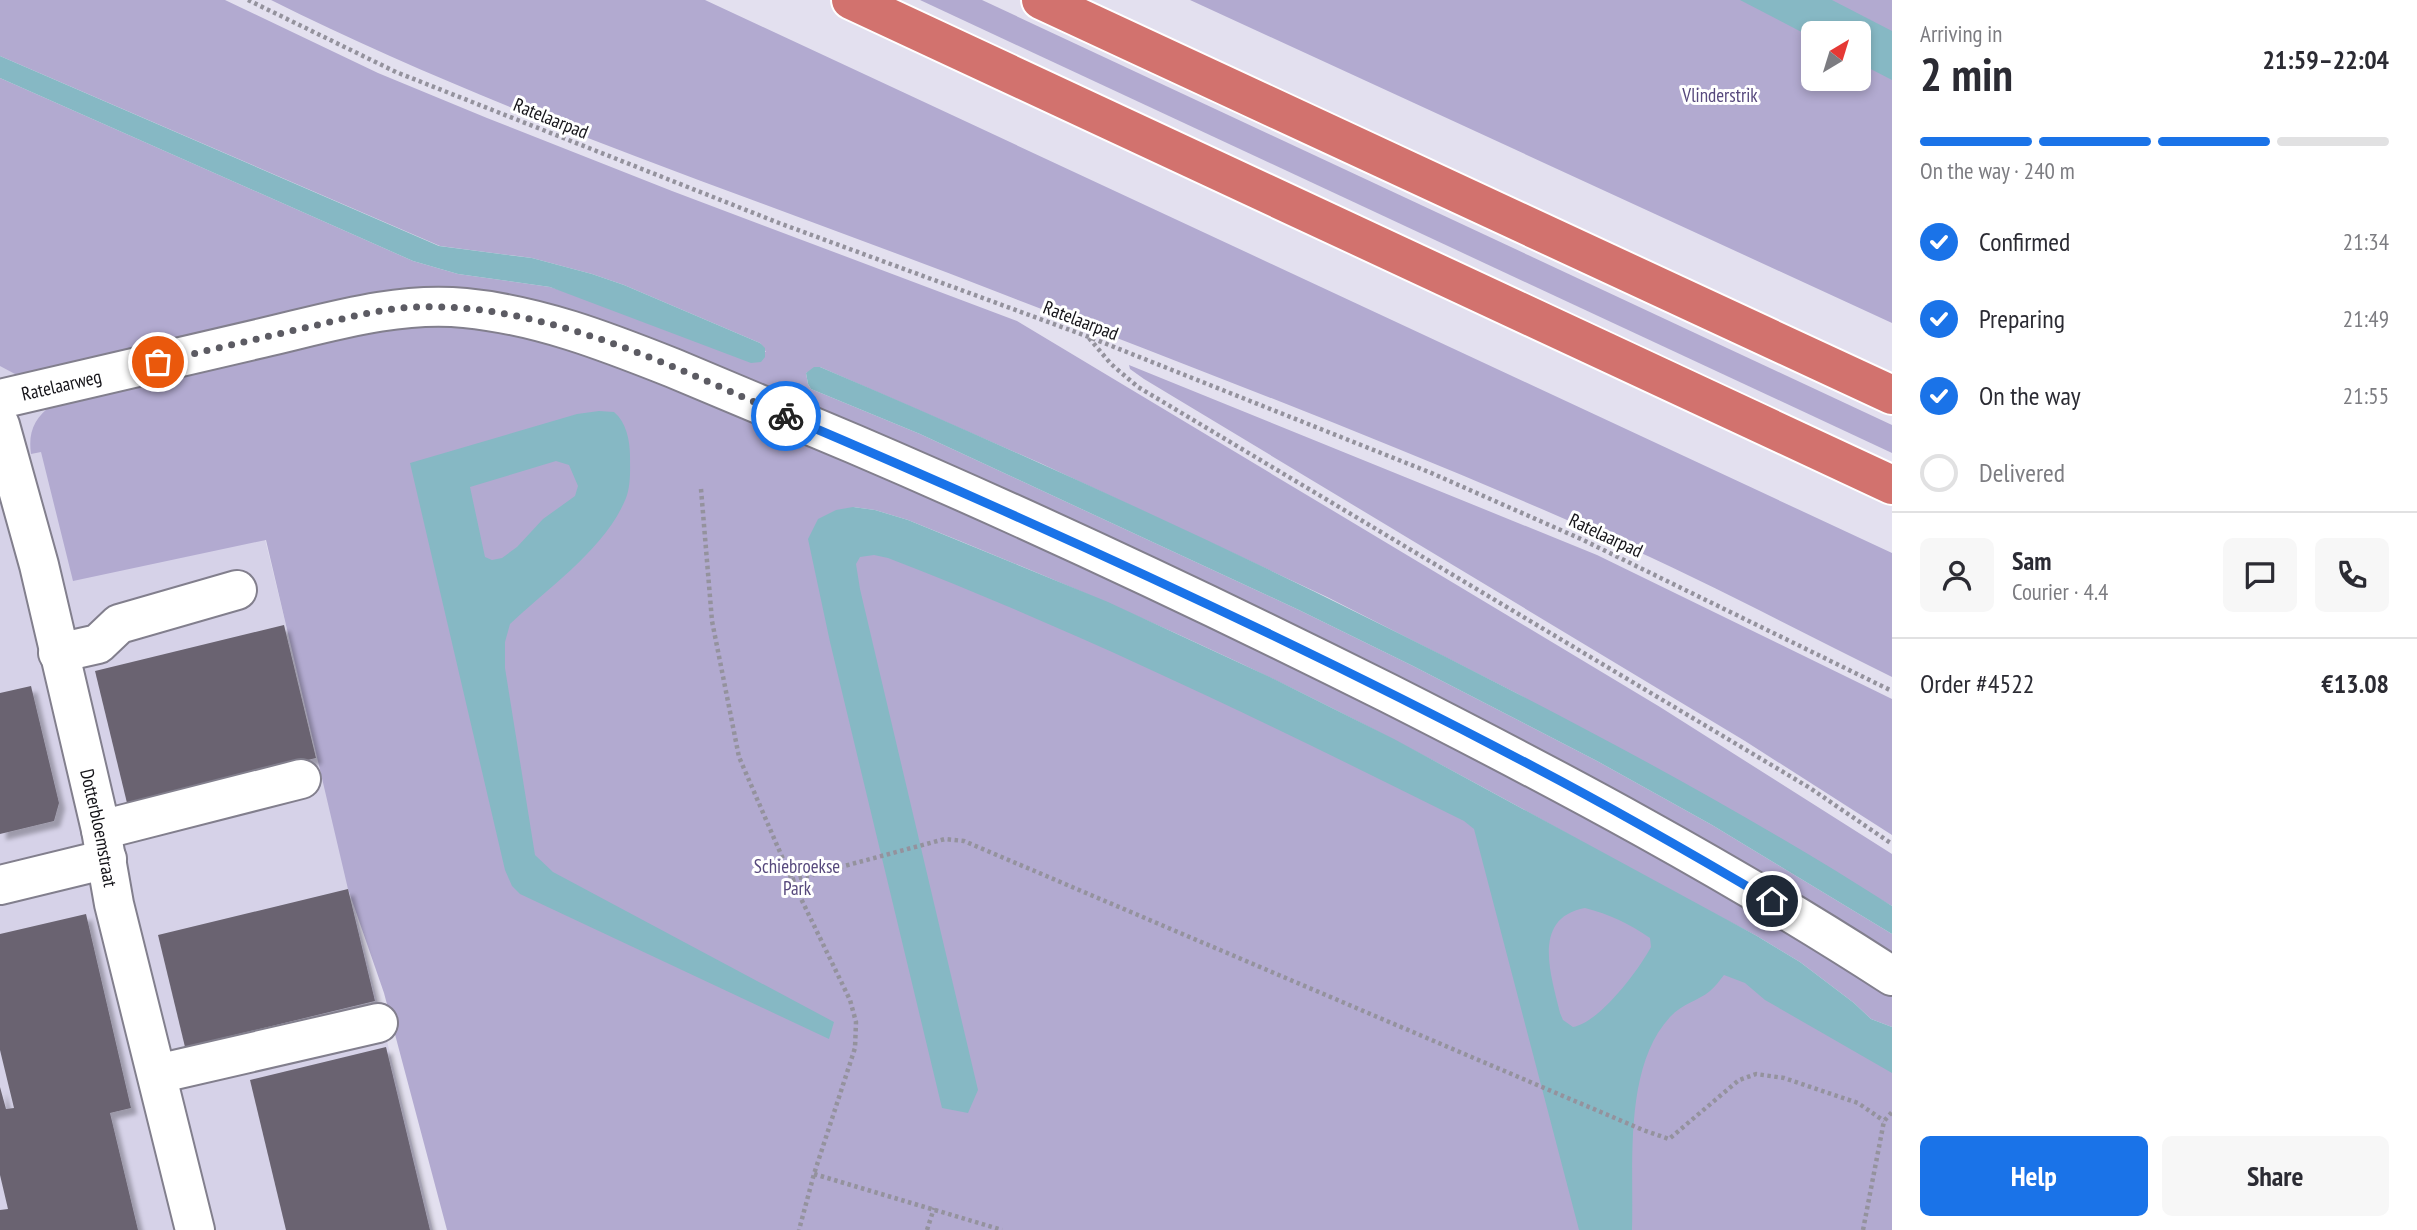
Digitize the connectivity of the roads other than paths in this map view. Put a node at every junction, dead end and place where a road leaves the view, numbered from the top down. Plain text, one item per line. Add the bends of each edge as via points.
1 (850, 0) edge
2 (1041, 0) edge
3 (1892, 395) edge
4 (0, 399) edge
5 (0, 425) edge
6 (1892, 485) edge
7 (237, 590) dead end
8 (58, 653) junction
9 (301, 779) dead end
10 (104, 844) junction
11 (0, 886) edge
12 (1892, 976) edge
13 (378, 1023) dead end
14 (157, 1074) junction
15 (195, 1230) edge

1 - 6 highway
2 - 3 highway
4 - 12 street, Ratelaarweg via 415,307 463,307 525,317 593,337 885,457 1318,658 1662,837
5 - 8 street, Dotterbloemstraat
7 - 8 street via 119,624 98,644
8 - 10 street, Dotterbloemstraat
9 - 10 street
10 - 11 street
10 - 14 street, Dotterbloemstraat via 114,904
13 - 14 street
14 - 15 street, Dotterbloemstraat

